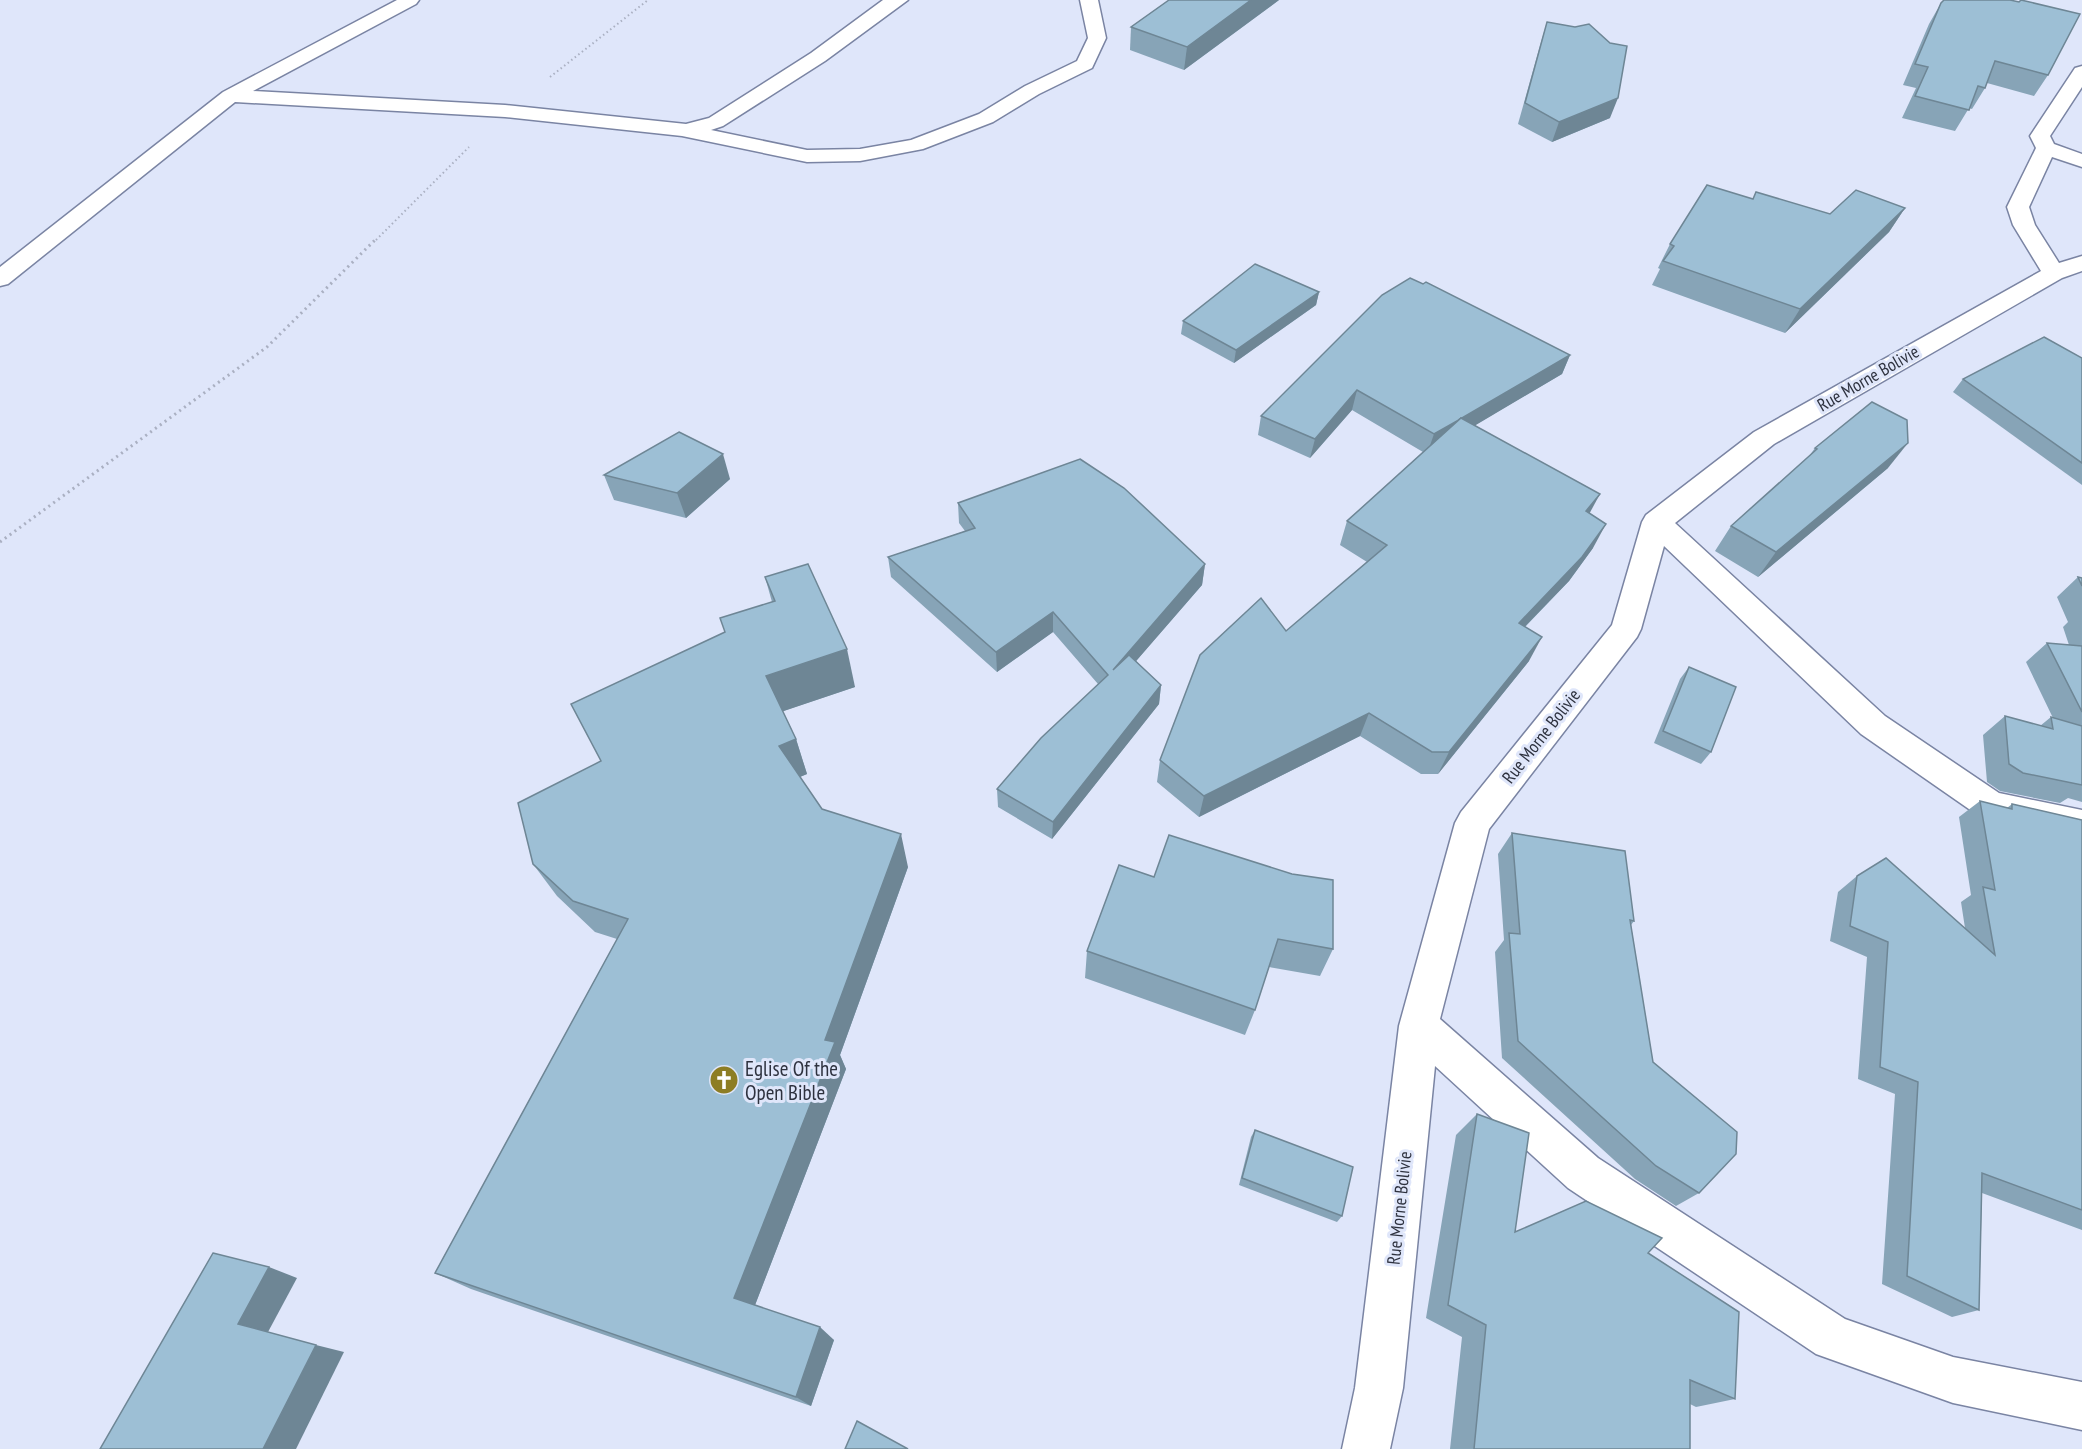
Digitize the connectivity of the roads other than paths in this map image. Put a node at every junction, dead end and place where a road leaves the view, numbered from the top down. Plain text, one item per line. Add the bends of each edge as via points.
1 (410, 0) edge
2 (899, 0) edge
3 (1089, 0) edge
4 (2082, 72) edge
5 (230, 96) junction
6 (686, 130) junction
7 (2046, 148) junction
8 (2082, 161) edge
9 (2082, 263) edge
10 (2054, 273) junction
11 (0, 279) edge
12 (1656, 522) junction
13 (2082, 825) edge
14 (1419, 1026) junction
15 (2082, 1406) edge
16 (1366, 1449) edge

1 - 5 street
2 - 6 street via 716,122
3 - 6 street via 1097,38 1085,64 986,118 916,145 860,155 807,156
4 - 7 street via 2040,136
5 - 6 street via 505,111
5 - 11 street
7 - 8 street
7 - 10 street via 2018,207 2024,225
9 - 10 street, Rue Morne Bolivie
10 - 12 street, Rue Morne Bolivie via 1764,438
12 - 13 street via 1873,725 1991,806
12 - 14 street, Rue Morne Bolivie via 1626,628 1473,823
14 - 15 street via 1583,1173 1832,1338 1953,1380
14 - 16 street, Rue Morne Bolivie via 1379,1388

